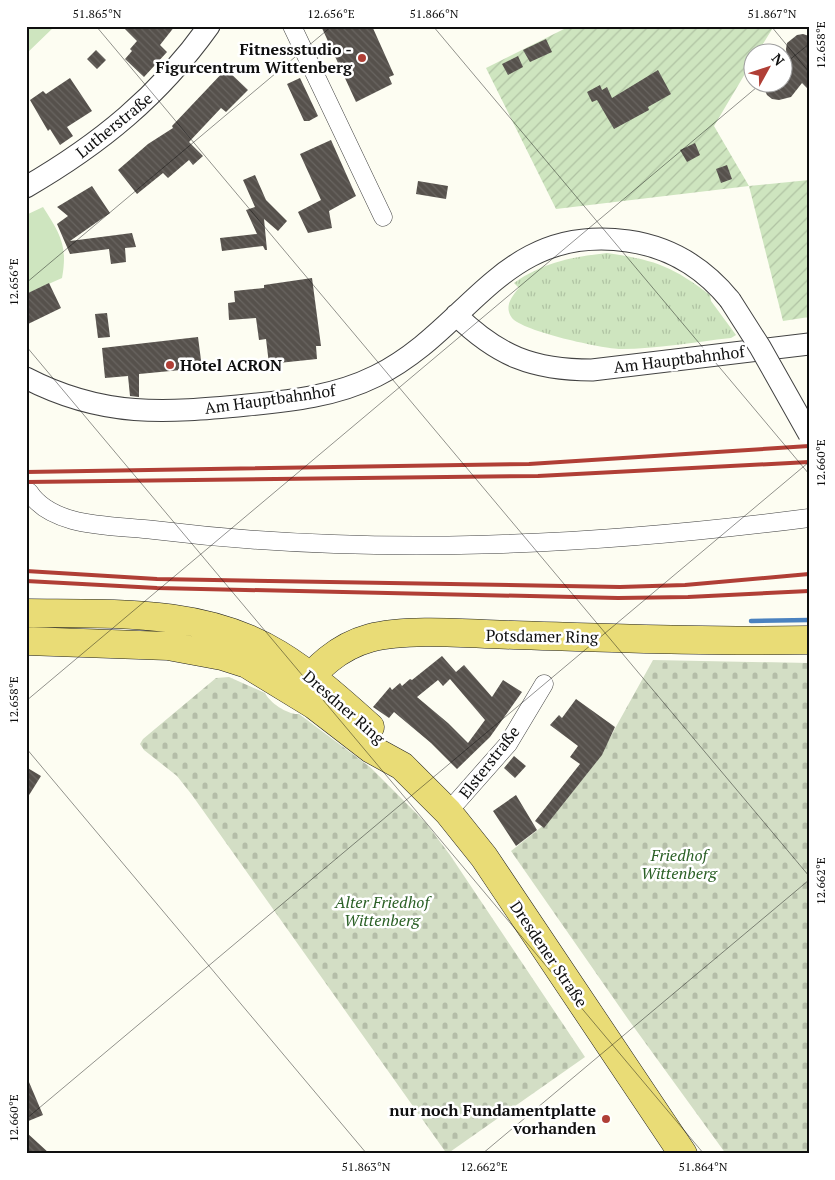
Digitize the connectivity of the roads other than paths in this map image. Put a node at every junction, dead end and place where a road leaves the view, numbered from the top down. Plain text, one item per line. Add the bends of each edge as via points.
1 (209, 26) edge
2 (292, 26) edge
3 (26, 187) edge
4 (383, 217) dead end
5 (456, 315) junction
6 (809, 344) edge
7 (26, 378) edge
8 (809, 434) edge
9 (29, 492) dead end
10 (809, 518) edge
11 (26, 613) edge
12 (809, 640) edge
13 (26, 642) edge
14 (544, 684) dead end
15 (303, 685) junction
16 (402, 766) joint
17 (448, 812) junction
18 (683, 1154) edge

1 - 3 street, Lutherstraße via 191,51 140,106 74,158
2 - 4 street
5 - 6 street, Am Hauptbahnhof via 493,347 536,364 568,370 592,370
5 - 7 street, Am Hauptbahnhof via 403,359 377,375 349,387 314,396 176,412 140,411 83,400
5 - 8 street, bridge via 525,258 557,245 588,240 626,240 665,250 701,270 730,300
9 - 10 street via 49,512 68,520 178,533 366,546 564,541
11 - 15 main road, Dresdner Ring via 123,615 221,628 278,654
12 - 15 main road, Potsdamer Ring via 396,634 370,638 345,648 320,664
13 - 15 main road, Dresdner Ring via 140,644 195,650 247,664
14 - 17 street, Elsterstraße via 508,744
15 - 16 main road, Dresdner Ring via 372,749
16 - 17 main road, Dresdener Straße
17 - 18 main road, Dresdener Straße via 484,856

